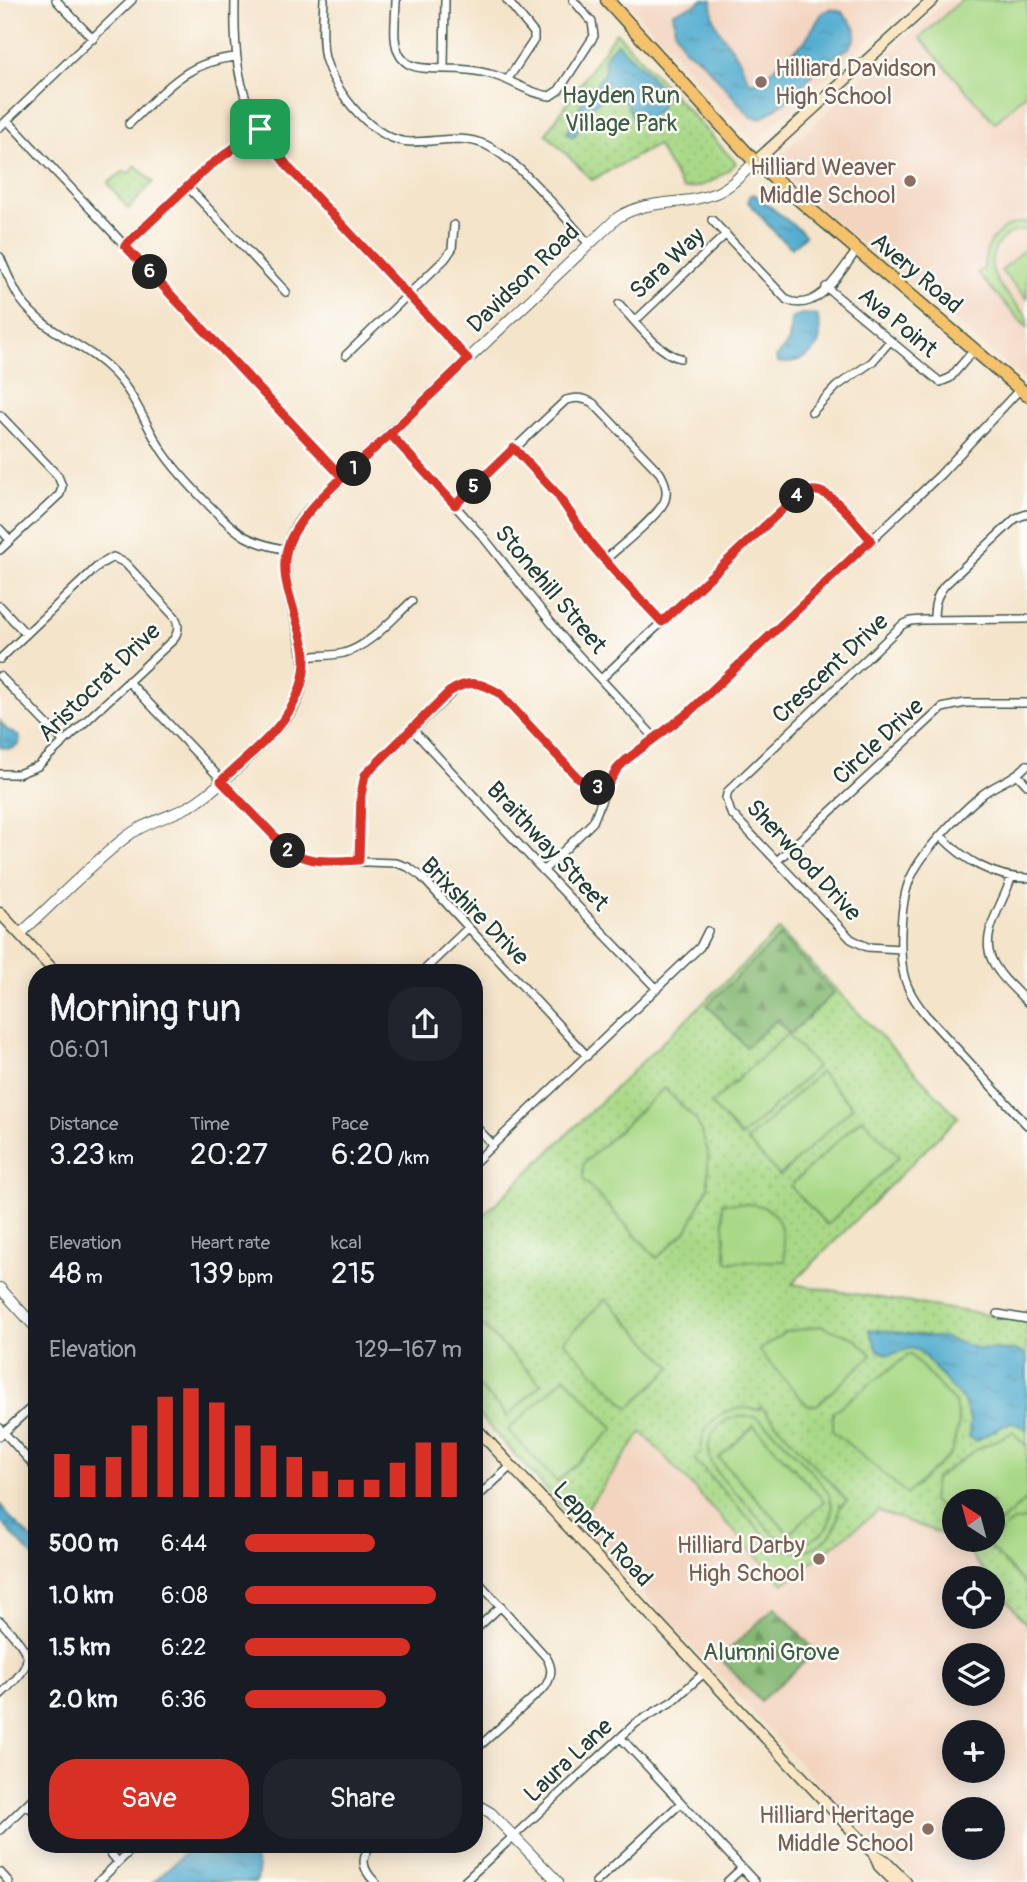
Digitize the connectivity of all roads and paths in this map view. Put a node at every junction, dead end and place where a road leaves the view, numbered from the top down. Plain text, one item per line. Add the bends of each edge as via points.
1 (56, 0) edge
2 (132, 0) edge
3 (235, 0) edge
4 (324, 0) edge
5 (396, 0) edge
6 (445, 0) edge
7 (507, 0) edge
8 (573, 0) edge
9 (607, 0) edge
10 (933, 0) edge
11 (93, 39) junction
12 (236, 57) junction
13 (444, 68) junction
14 (508, 79) junction
15 (7, 120) junction
16 (128, 124) dead end
17 (0, 127) edge
18 (260, 129) junction
19 (755, 162) junction
20 (188, 187) junction
21 (712, 220) dead end
22 (454, 225) dead end
23 (726, 234) junction
24 (589, 244) junction
25 (125, 246) junction
26 (857, 250) junction
27 (0, 257) edge
28 (827, 287) junction
29 (286, 292) dead end
30 (408, 295) junction
31 (619, 304) dead end
32 (635, 321) junction
33 (890, 341) junction
34 (974, 350) junction
35 (346, 355) dead end
36 (680, 358) dead end
37 (468, 359) junction
38 (1024, 392) edge
39 (812, 412) dead end
40 (0, 415) edge
41 (390, 434) junction
42 (514, 448) junction
43 (343, 478) junction
44 (455, 505) junction
45 (1027, 514) edge
46 (0, 529) edge
47 (10, 540) junction
48 (871, 540) junction
49 (0, 550) edge
50 (286, 551) junction
51 (605, 560) junction
52 (412, 601) dead end
53 (0, 606) edge
54 (1027, 619) edge
55 (934, 620) junction
56 (662, 622) junction
57 (26, 634) junction
58 (305, 657) junction
59 (0, 659) edge
60 (0, 676) edge
61 (601, 679) junction
62 (128, 681) junction
63 (1027, 703) edge
64 (412, 729) junction
65 (654, 738) junction
66 (64, 742) junction
67 (1027, 765) edge
68 (0, 774) edge
69 (1018, 775) junction
70 (221, 781) junction
71 (1027, 785) edge
72 (605, 790) junction
73 (726, 798) joint
74 (941, 836) junction
75 (359, 860) junction
76 (777, 861) junction
77 (543, 870) junction
78 (1011, 878) junction
79 (1027, 878) edge
80 (0, 913) edge
81 (468, 928) junction
82 (708, 931) dead end
83 (20, 934) junction
84 (901, 949) junction
85 (48, 964) edge
86 (430, 964) edge
87 (657, 989) junction
88 (1024, 993) edge
89 (1027, 1002) edge
90 (587, 1056) junction
91 (1027, 1125) edge
92 (483, 1134) edge
93 (493, 1145) junction
94 (483, 1154) edge
95 (0, 1288) edge
96 (999, 1314) dead end
97 (1027, 1318) edge
98 (28, 1319) edge
99 (28, 1410) edge
100 (1, 1432) edge
101 (483, 1436) edge
102 (28, 1460) edge
103 (511, 1466) junction
104 (483, 1492) edge
105 (483, 1587) edge
106 (501, 1606) junction
107 (0, 1622) edge
108 (483, 1623) edge
109 (704, 1673) junction
110 (0, 1695) edge
111 (621, 1738) junction
112 (483, 1743) edge
113 (681, 1803) junction
114 (27, 1805) edge
115 (483, 1809) edge
116 (0, 1830) edge
117 (515, 1836) junction
118 (110, 1853) edge
119 (126, 1853) edge
120 (366, 1853) edge
121 (874, 1854) junction
122 (118, 1863) junction
123 (742, 1868) junction
124 (0, 1872) edge
125 (9, 1882) edge
126 (98, 1882) edge
127 (375, 1882) edge
128 (464, 1882) edge
129 (558, 1882) edge
130 (596, 1882) edge
131 (727, 1882) edge
132 (755, 1882) edge
133 (895, 1882) edge
134 (906, 1882) edge

1 - 11 street
2 - 11 street
3 - 12 street
4 - 24 street via 324,56 332,79 375,130 402,141 460,138 501,152
5 - 13 street via 398,52 412,67
6 - 13 street
7 - 14 street via 534,33
8 - 14 street via 595,32 559,90 541,95
9 - 19 main road, Avery Road
10 - 19 main road, Davidson Road
11 - 15 street
12 - 16 street via 210,61 180,76
12 - 18 street via 247,102
13 - 14 street
15 - 17 street
15 - 25 street
18 - 20 street
18 - 30 street via 289,168
19 - 24 street, Davidson Road via 714,194 631,209
19 - 26 main road, Avery Road
20 - 25 street
20 - 29 street
21 - 23 street
22 - 30 street via 452,249
23 - 28 street via 788,300 806,303
23 - 32 street, Sara Way
24 - 37 street, Davidson Road
25 - 43 street
26 - 28 street
26 - 34 main road, Avery Road
27 - 50 street via 21,300 37,318 115,373 162,453 228,523 245,537
28 - 33 street, Ava Point
30 - 35 street
30 - 37 street
31 - 32 street
32 - 36 street via 664,351
33 - 34 street, Ava Point via 940,382 950,378
33 - 39 street
34 - 38 main road, Avery Road
37 - 41 street, Davidson Road
38 - 48 street
40 - 47 street via 58,476 62,486 60,494
41 - 43 street, Davidson Road
41 - 44 street, Stonehill Street
42 - 44 street
42 - 51 street via 557,494
42 - 51 street via 566,400 580,398 593,403 660,473 666,485 662,504
43 - 50 street, Davidson Road via 302,518
44 - 61 street, Stonehill Street
45 - 55 street via 1016,518 937,594
46 - 47 street
47 - 49 street
48 - 56 street via 831,497 820,491 798,495
48 - 65 street via 688,713
50 - 58 street, Davidson Road via 287,588
51 - 56 street
52 - 58 street via 356,648
53 - 57 street
54 - 55 street, Crescent Drive
55 - 73 street, Crescent Drive via 902,625 733,785
56 - 61 street
57 - 59 street
57 - 62 street, Aristocrat Drive via 113,557 125,564 179,625 174,639
58 - 70 street, Davidson Road via 299,694 287,716
60 - 66 street
61 - 65 street, Stonehill Street
62 - 66 street, Aristocrat Drive
62 - 70 street, Brixshire Drive
63 - 76 street, Circle Drive via 965,703 942,708
64 - 72 street via 459,686 471,682 487,685 578,778
64 - 75 street via 365,775
64 - 77 street, Braithway Street
65 - 72 street via 617,769
66 - 68 street, Aristocrat Drive via 38,766 19,774
67 - 69 street
69 - 71 street
69 - 74 street via 982,795
70 - 75 street, Brixshire Drive via 289,851 320,861
70 - 83 street, Davidson Road via 193,804 127,836
72 - 77 street via 593,822
73 - 76 street, Sherwood Drive via 731,813
74 - 78 street via 982,868
74 - 84 street via 910,877
75 - 81 street, Brixshire Drive via 408,867
76 - 84 street, Sherwood Drive via 851,939 867,947
77 - 87 street, Braithway Street
78 - 79 street
78 - 88 street via 988,940 990,958
80 - 83 main road
81 - 86 street
81 - 90 street, Brixshire Drive
82 - 87 street via 701,947
83 - 85 main road
84 - 91 street via 910,994
87 - 90 street
88 - 89 street
90 - 93 street
92 - 93 street
93 - 94 street
95 - 98 street
96 - 97 street
99 - 100 street
100 - 102 street
101 - 103 main road, Leppert Road
103 - 104 street
103 - 109 main road, Leppert Road
105 - 106 street
106 - 108 street
106 - 112 street via 552,1669 545,1687
107 - 110 street via 22,1645 28,1659 21,1675
109 - 111 street, Laura Lane
109 - 121 main road, Leppert Road
111 - 113 street
111 - 117 street, Laura Lane
113 - 123 street
113 - 130 street
114 - 116 street
115 - 117 street
117 - 128 street, Laura Lane
117 - 129 street
118 - 122 street
119 - 122 street
120 - 127 street via 365,1869
121 - 133 main road, Leppert Road
121 - 134 main road, Leppert Road
122 - 126 street
123 - 131 street
123 - 132 street
124 - 125 street

